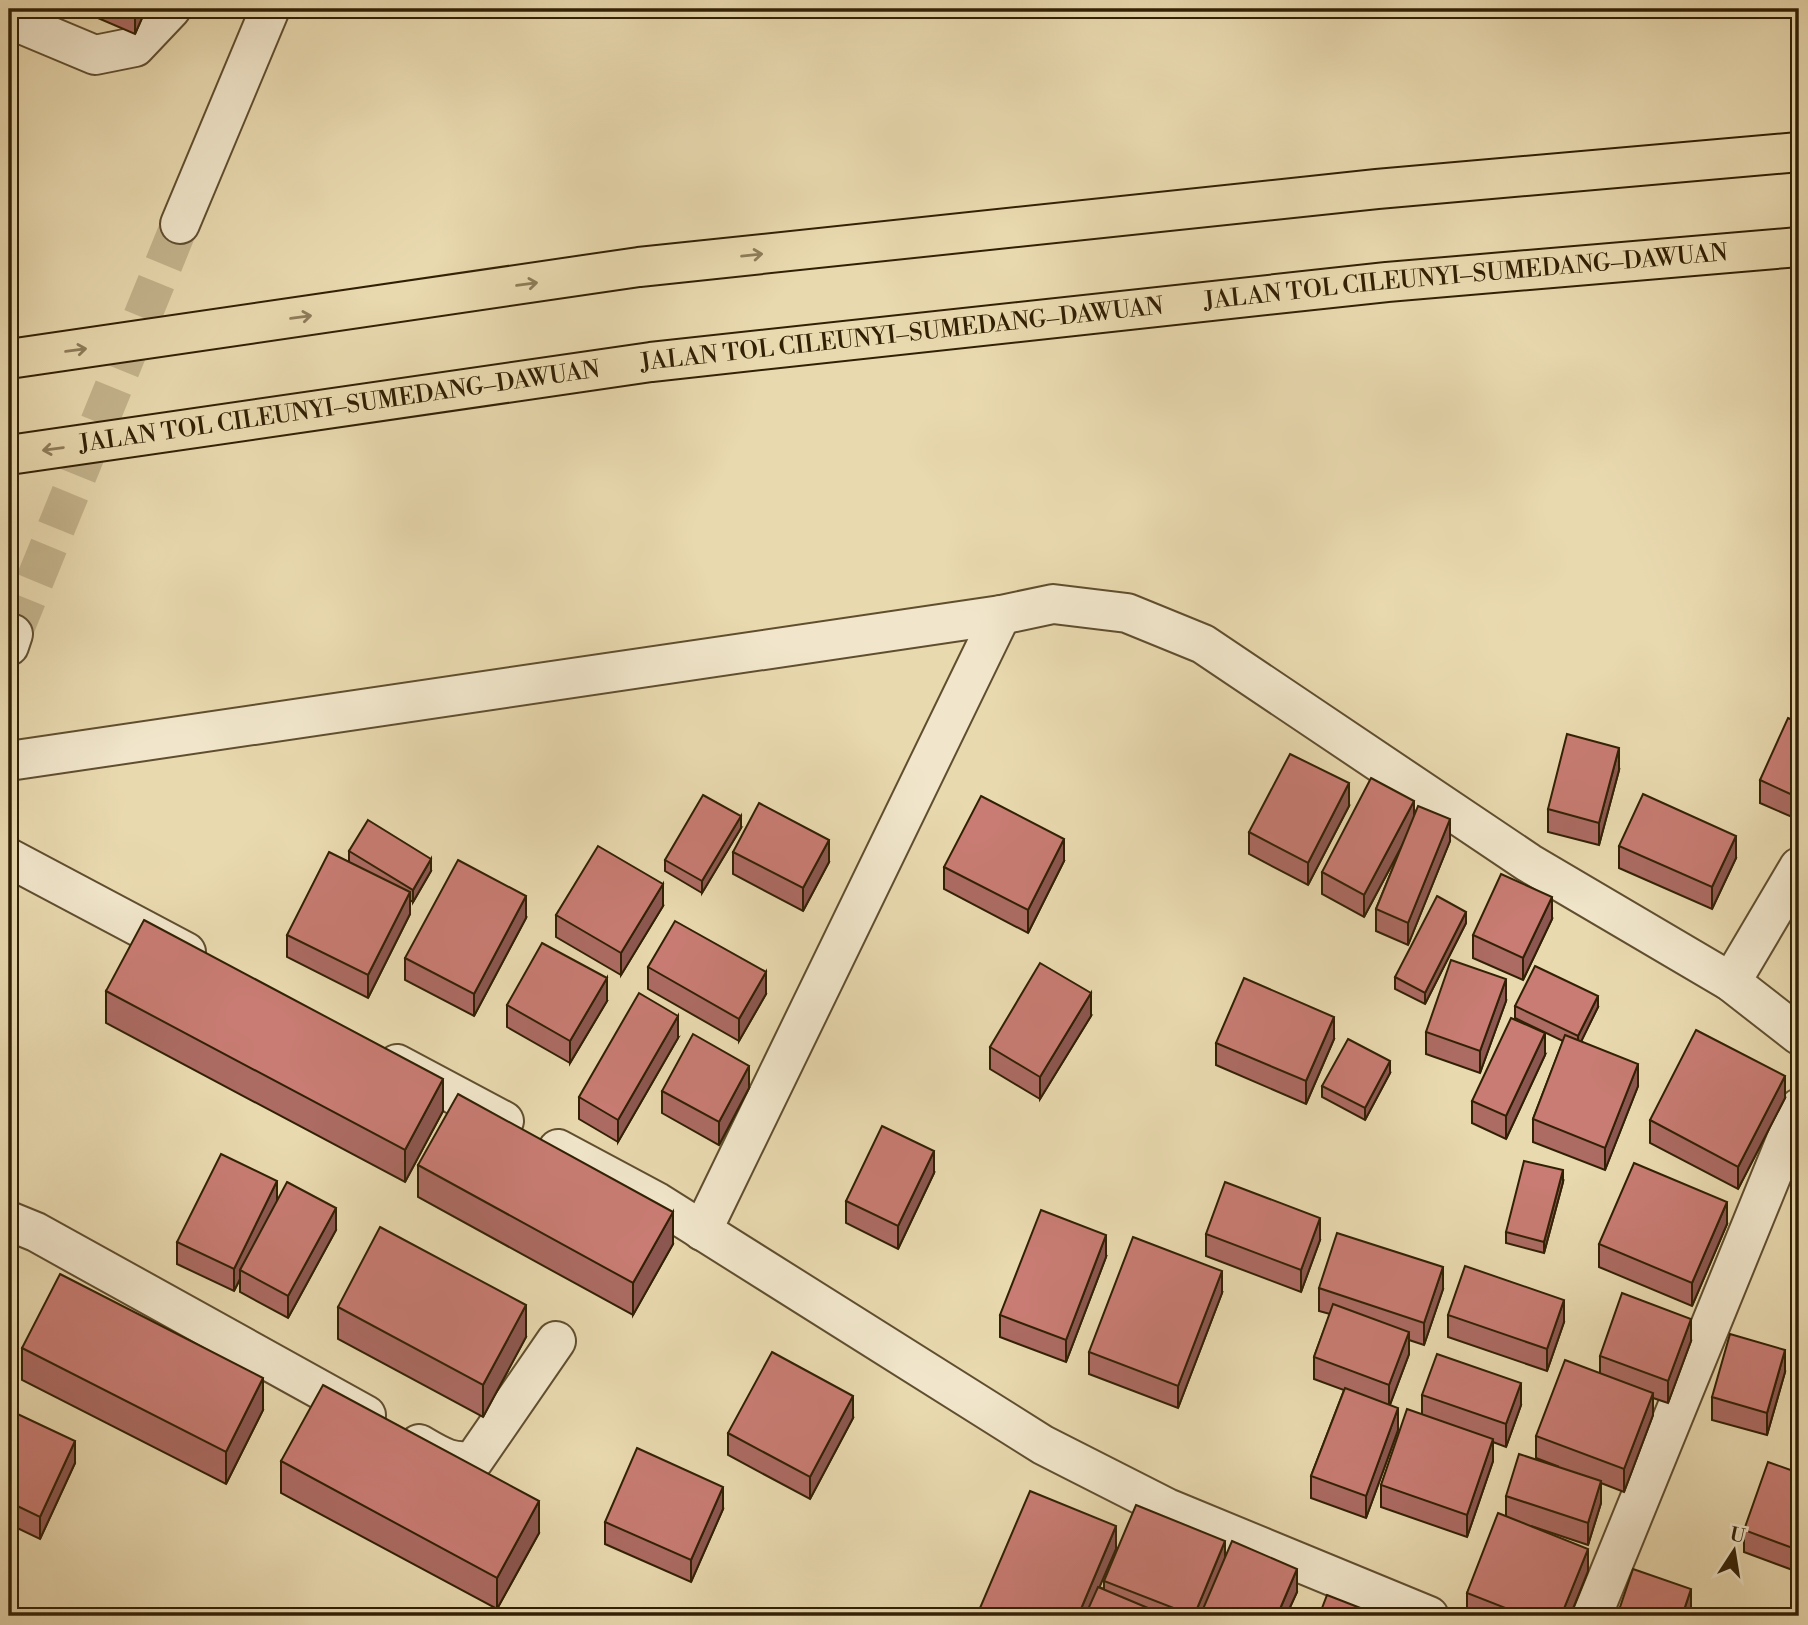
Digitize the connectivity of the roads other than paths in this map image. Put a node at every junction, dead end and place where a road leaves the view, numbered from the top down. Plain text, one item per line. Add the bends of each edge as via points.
1 (172, 9) edge
2 (270, 9) edge
3 (9, 19) edge
4 (1799, 152) edge
5 (180, 224) tunnel mouth
6 (1799, 247) edge
7 (9, 359) edge
8 (9, 455) edge
9 (1001, 615) junction
10 (9, 761) edge
11 (9, 858) edge
12 (1799, 867) edge
13 (213, 967) edge
14 (1731, 982) junction
15 (1799, 1035) edge
16 (369, 1050) edge
17 (1799, 1108) edge
18 (9, 1221) edge
19 (702, 1231) junction
20 (555, 1341) dead end
21 (1429, 1616) edge
22 (1592, 1616) edge

1 - 3 street via 135,47 95,55
2 - 5 street
7 -> 4 highway via 639,267 1377,189
6 -> 8 highway, JALAN TOL CILEUNYI–SUMEDANG–DAWUAN via 1387,282 651,362
9 - 10 street
9 - 14 street via 1053,604 1127,613 1203,644 1529,863
9 - 19 street
11 - 13 street
12 - 14 street
14 - 15 street
16 - 19 street via 657,1202
17 - 22 street
18 - 20 street via 460,1463 474,1460 485,1448
19 - 21 street via 1043,1445 1167,1508

